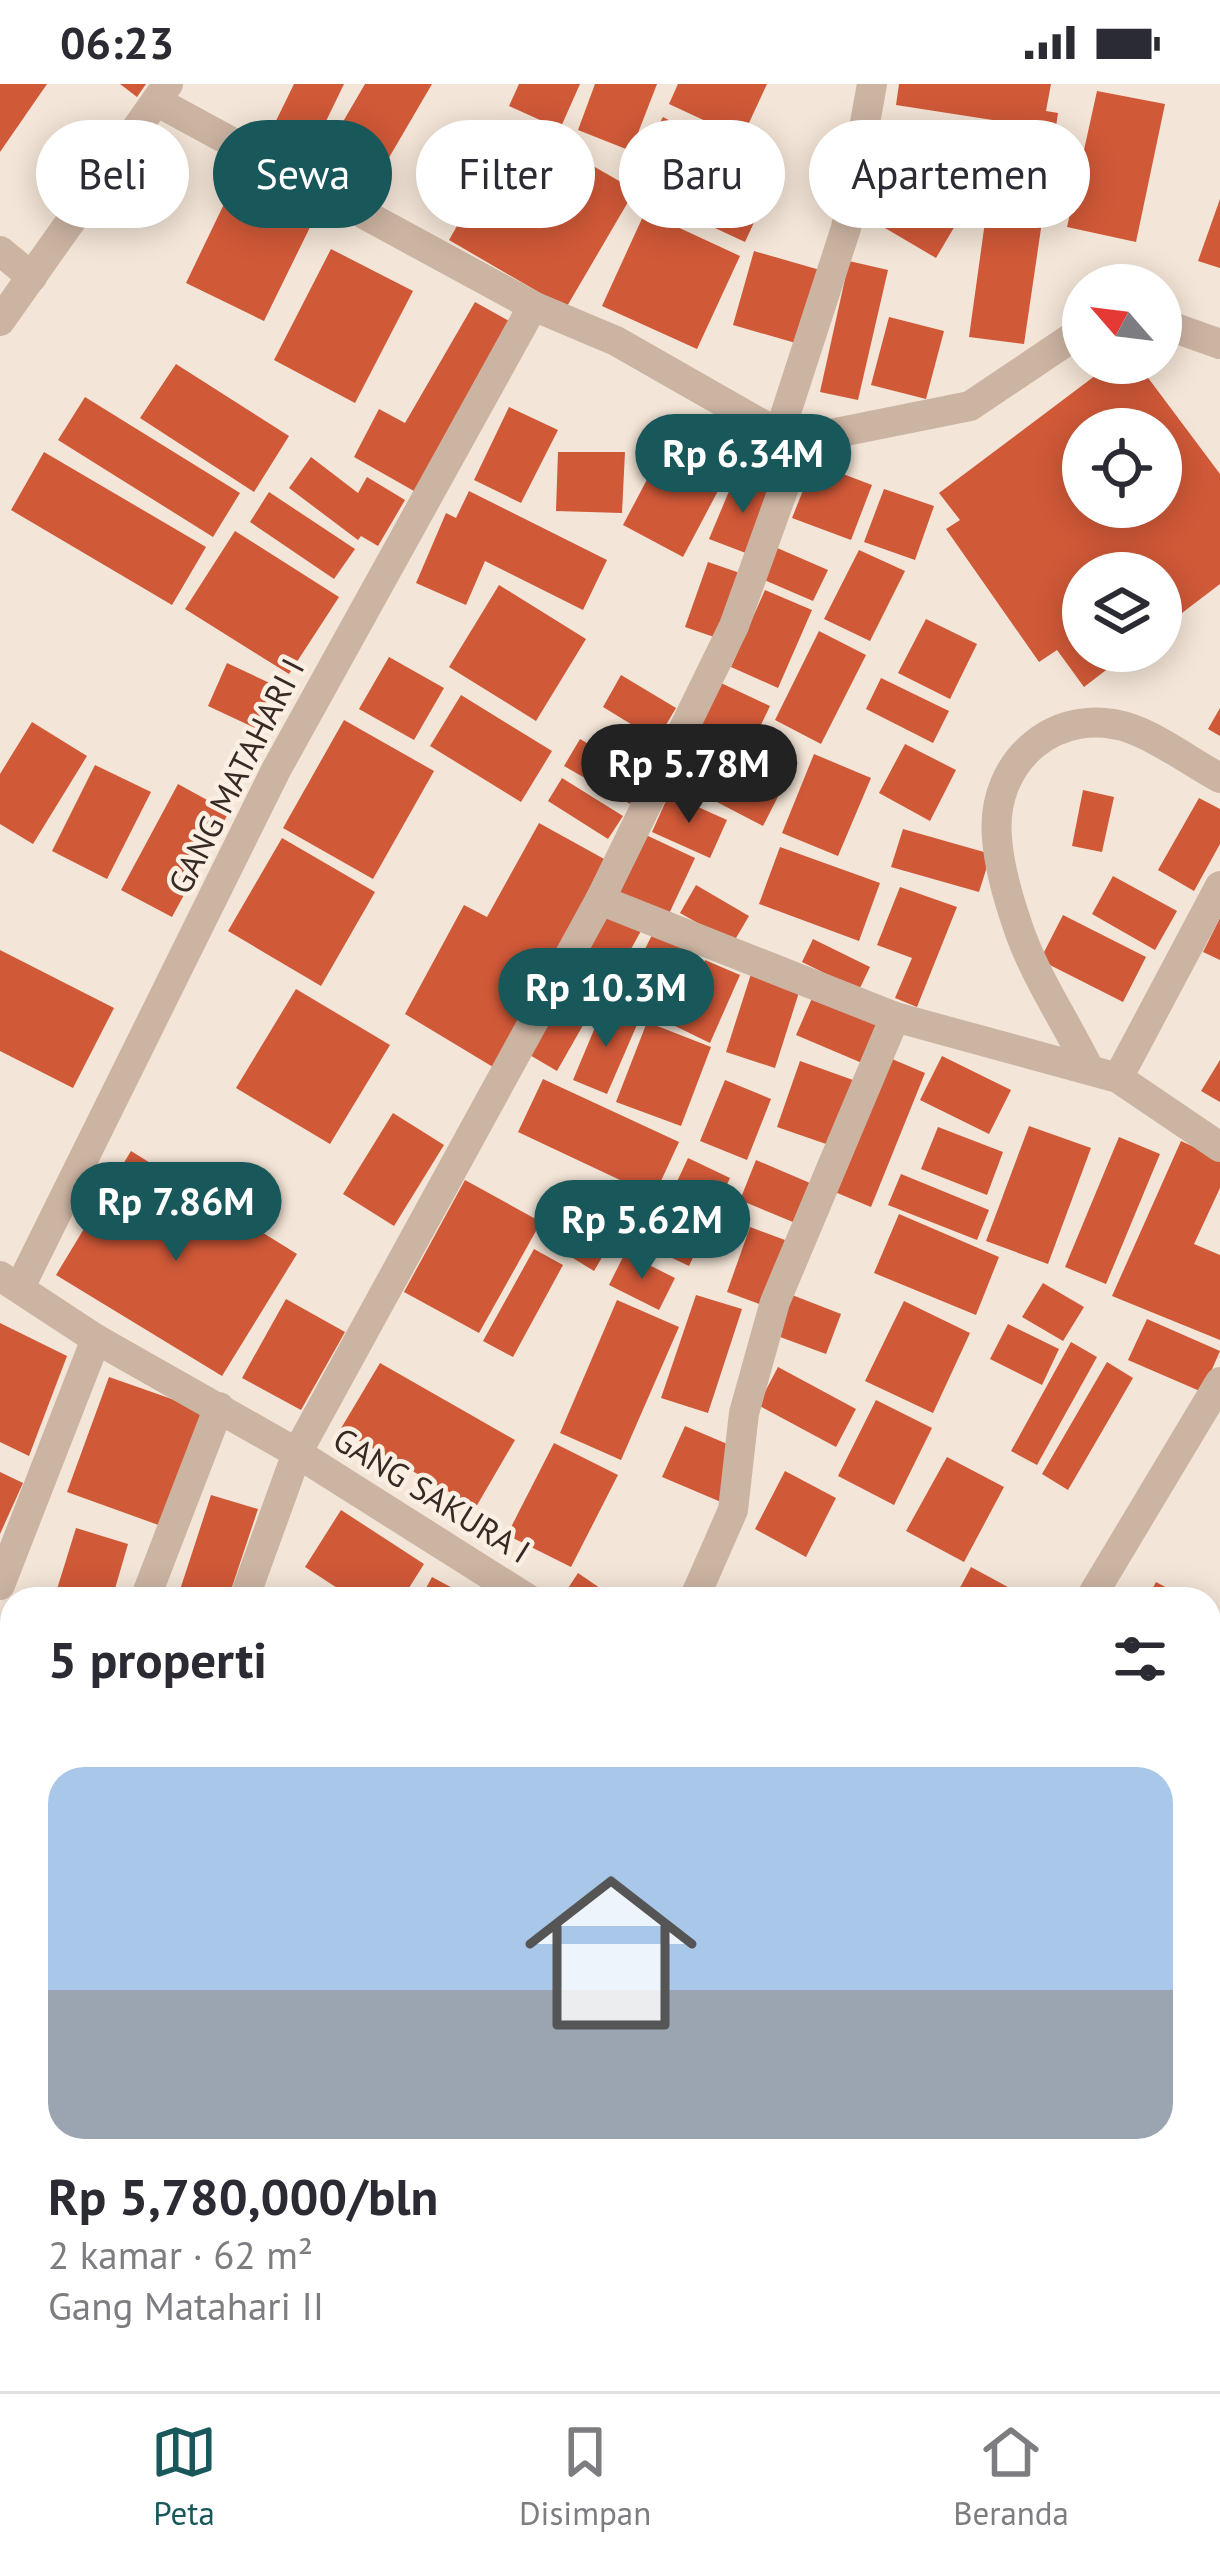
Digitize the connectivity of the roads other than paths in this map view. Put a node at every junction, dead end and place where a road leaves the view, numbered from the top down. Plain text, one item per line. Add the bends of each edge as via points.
1 (872, 84) edge
2 (162, 93) edge
3 (0, 251) edge
4 (32, 277) junction
5 (533, 306) junction
6 (0, 321) edge
7 (1182, 330) edge
8 (1062, 344) edge
9 (1220, 344) edge
10 (790, 437) junction
11 (1220, 778) edge
12 (1220, 886) edge
13 (600, 900) junction
14 (895, 1017) junction
15 (1088, 1066) junction
16 (1118, 1078) junction
17 (1220, 1147) edge
18 (10, 1282) edge
19 (96, 1339) junction
20 (1220, 1382) edge
21 (219, 1407) junction
22 (297, 1453) junction
23 (0, 1585) edge
24 (150, 1587) edge
25 (248, 1587) edge
26 (509, 1587) edge
27 (699, 1587) edge
28 (1097, 1587) edge

1 - 10 street via 845,228
2 - 4 street
2 - 5 street
3 - 4 street
4 - 6 street
5 - 10 street via 616,341
5 - 18 street, GANG MATAHARI I via 276,770
7 - 9 street
8 - 10 street via 970,406
10 - 13 street via 734,626
11 - 15 street via 1132,729 1087,722 1058,726 1027,746 1007,781 996,836 1019,930
12 - 16 street
13 - 14 street
13 - 22 street
14 - 15 street
14 - 27 street via 776,1302 744,1413 733,1510
15 - 16 street
16 - 17 street
18 - 19 street, GANG SAKURA I
19 - 21 street, GANG SAKURA I
19 - 23 street
20 - 28 street
21 - 22 street, GANG SAKURA I
21 - 24 street
22 - 25 street
22 - 26 street, GANG SAKURA I

